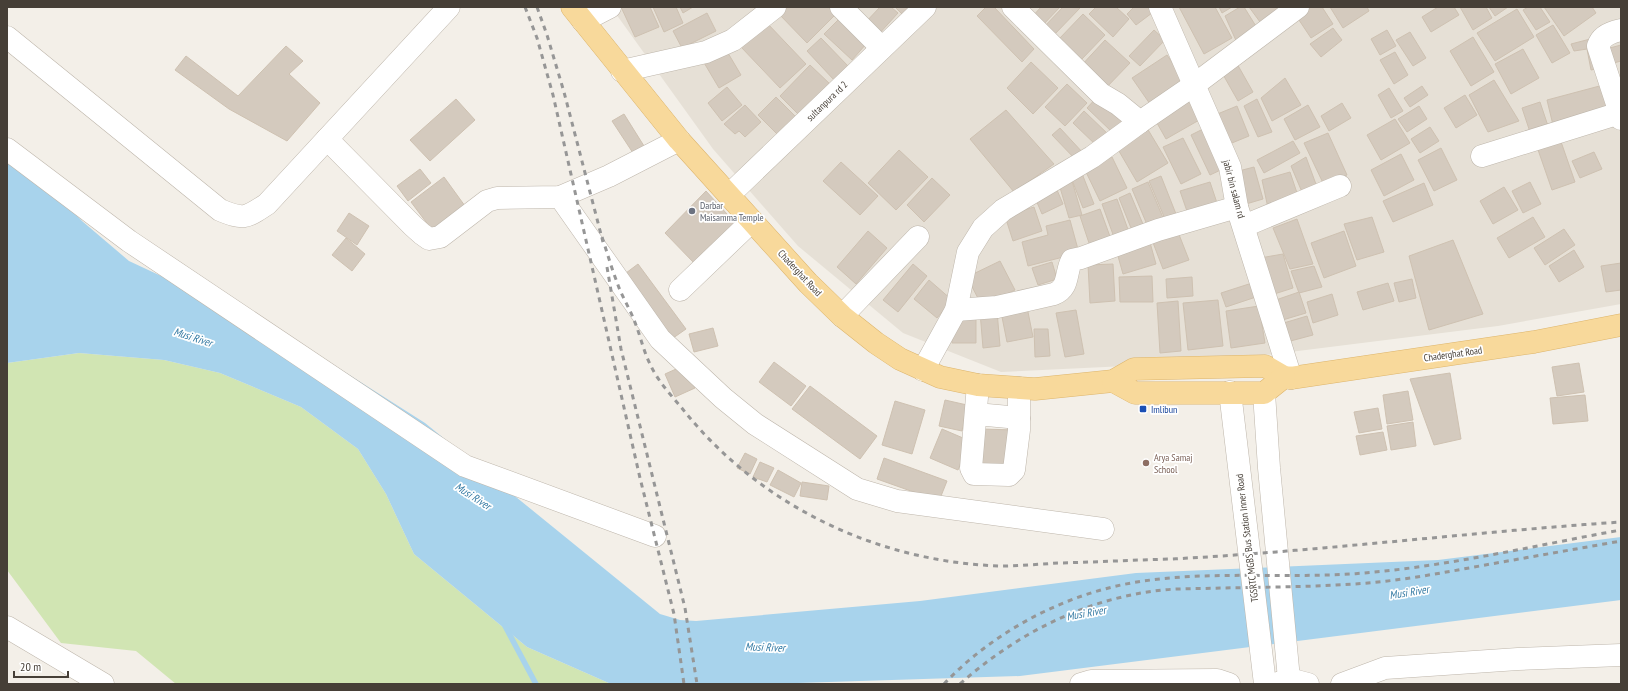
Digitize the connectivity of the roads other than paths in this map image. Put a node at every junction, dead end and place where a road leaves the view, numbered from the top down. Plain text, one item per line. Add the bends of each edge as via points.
1 (449, 7) edge
2 (610, 7) edge
3 (775, 7) edge
4 (841, 7) edge
5 (925, 7) edge
6 (1013, 7) edge
7 (1160, 7) edge
8 (1298, 7) edge
9 (577, 14) edge
10 (1621, 30) edge
11 (7, 37) edge
12 (882, 48) junction
13 (622, 70) junction
14 (1194, 85) junction
15 (1621, 115) edge
16 (1140, 122) junction
17 (327, 139) junction
18 (679, 140) junction
19 (7, 149) edge
20 (1482, 156) dead end
21 (1340, 186) dead end
22 (729, 195) junction
23 (560, 197) junction
24 (1240, 217) junction
25 (752, 221) junction
26 (918, 237) dead end
27 (680, 290) dead end
28 (956, 310) junction
29 (842, 316) junction
30 (1621, 325) edge
31 (923, 370) junction
32 (1287, 378) junction
33 (1113, 381) junction
34 (978, 385) junction
35 (1019, 388) junction
36 (1230, 392) junction
37 (1264, 393) junction
38 (976, 414) junction
39 (1019, 418) junction
40 (1103, 529) dead end
41 (654, 536) dead end
42 (7, 628) edge
43 (1621, 655) edge
44 (1281, 678) edge
45 (103, 684) edge
46 (1081, 684) edge
47 (1230, 684) edge
48 (1342, 684) edge

1 - 17 street
2 - 9 street
3 - 13 street via 733,40 706,52
4 - 12 street
5 - 12 street, sultanpura rd 2
6 - 16 street via 1101,94
7 - 14 street, jabir bin salam rd
8 - 14 street
9 - 13 main road, Chaderghat Road
10 - 15 street via 1603,37 1598,46
11 - 17 street via 220,210 237,217 250,216 266,204
12 - 22 street, sultanpura rd 2
13 - 18 main road, Chaderghat Road
14 - 16 street
14 - 24 street, jabir bin salam rd via 1230,167
15 - 20 street
16 - 28 street via 1092,157 1003,210 983,228 968,252
17 - 23 street via 410,223 430,239 440,238 487,201 497,198
18 - 22 main road, Chaderghat Road
18 - 23 street via 609,176
19 - 41 street via 129,241 466,466
21 - 24 street
22 - 25 main road, Chaderghat Road
23 - 40 street via 660,339 755,424 858,489 897,501
24 - 28 street via 1158,230 1072,260 1064,288 1054,294 997,307
24 - 32 street, jabir bin salam rd
25 - 27 street
25 - 29 main road, Chaderghat Road
26 - 29 street
28 - 31 street
29 - 31 main road, Chaderghat Road via 894,355
30 - 32 main road, Chaderghat Road via 1534,342
31 - 34 main road, Chaderghat Road via 940,377
32 - 33 main road, Chaderghat Road via 1265,366 1134,369
32 - 37 main road, Chaderghat Road
33 - 35 main road, Chaderghat Road
33 - 36 main road via 1135,393
34 - 35 main road, Chaderghat Road
34 - 38 street
35 - 39 street
36 - 37 main road
36 - 44 street, TGSRTC MGBS Bus Station Inner Road via 1239,468
37 - 44 street, TGSRTC MGBS Bus Station Inner Road
38 - 39 street
38 - 39 street via 971,468 974,474 1009,475 1014,470
42 - 45 street
43 - 48 street via 1386,668
46 - 47 street via 1091,680 1217,680

